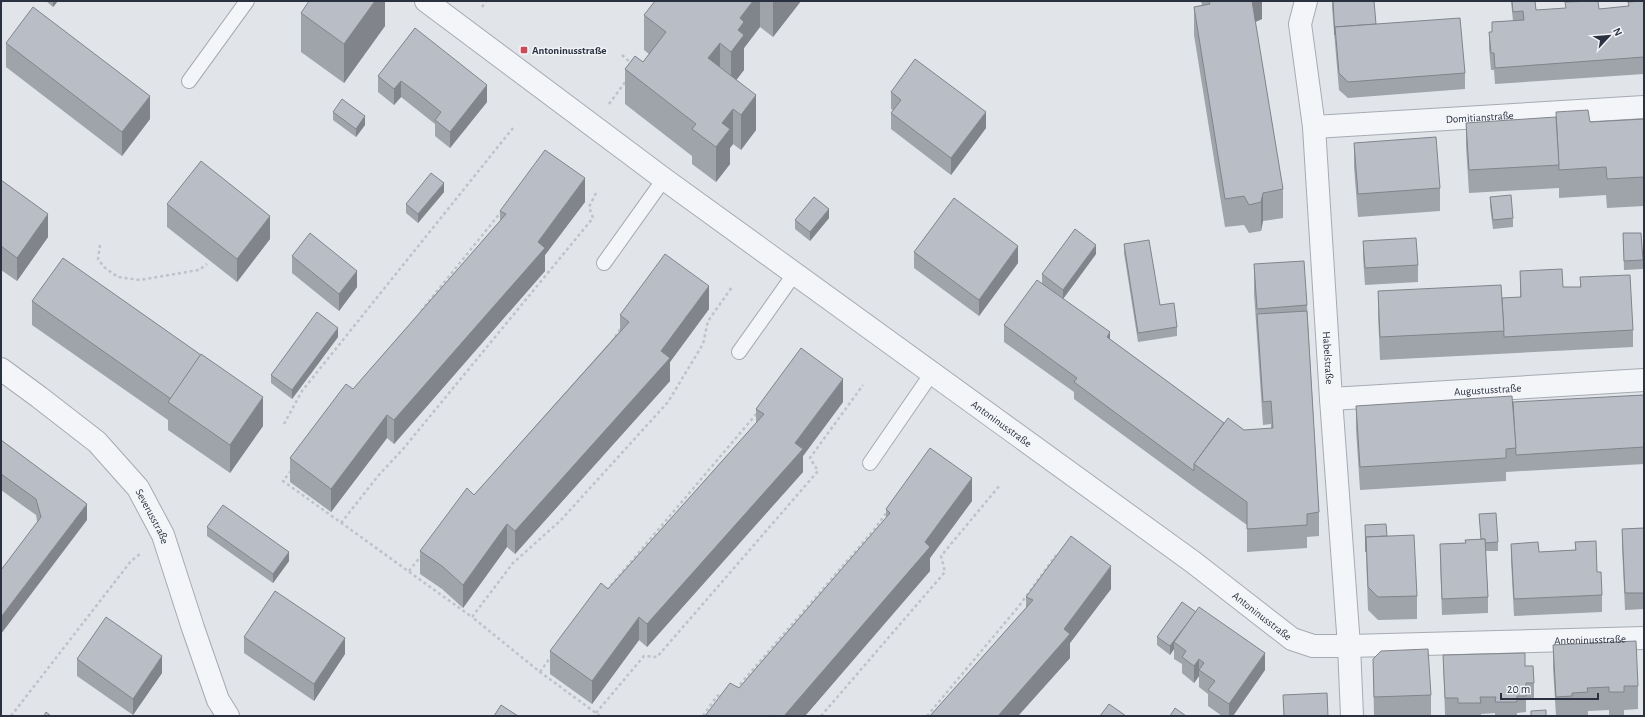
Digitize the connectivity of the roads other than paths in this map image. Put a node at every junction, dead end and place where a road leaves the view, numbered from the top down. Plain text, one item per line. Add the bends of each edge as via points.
1 (247, 1) edge
2 (426, 1) edge
3 (1306, 1) edge
4 (189, 81) dead end
5 (1644, 107) edge
6 (1314, 127) junction
7 (664, 179) junction
8 (604, 263) dead end
9 (795, 273) junction
10 (739, 352) dead end
11 (1, 369) edge
12 (932, 373) junction
13 (1644, 380) edge
14 (1331, 399) junction
15 (870, 463) dead end
16 (1644, 638) edge
17 (1350, 646) junction
18 (228, 716) edge
19 (1352, 716) edge

1 - 4 lane
2 - 7 street, Antoninusstraße
3 - 6 street, Habelstraße via 1300,24
5 - 6 street, Domitianstraße
6 - 14 street, Habelstraße
7 - 8 lane
7 - 9 street, Antoninusstraße
9 - 10 lane
9 - 12 street, Antoninusstraße
11 - 18 street, Severusstraße via 97,442 138,488 163,534 192,628 218,700
12 - 15 lane
12 - 17 street, Antoninusstraße via 1193,562 1292,639 1313,646
13 - 14 street, Augustusstraße
14 - 17 street, Habelstraße
16 - 17 street, Antoninusstraße
17 - 19 street, Habelstraße

